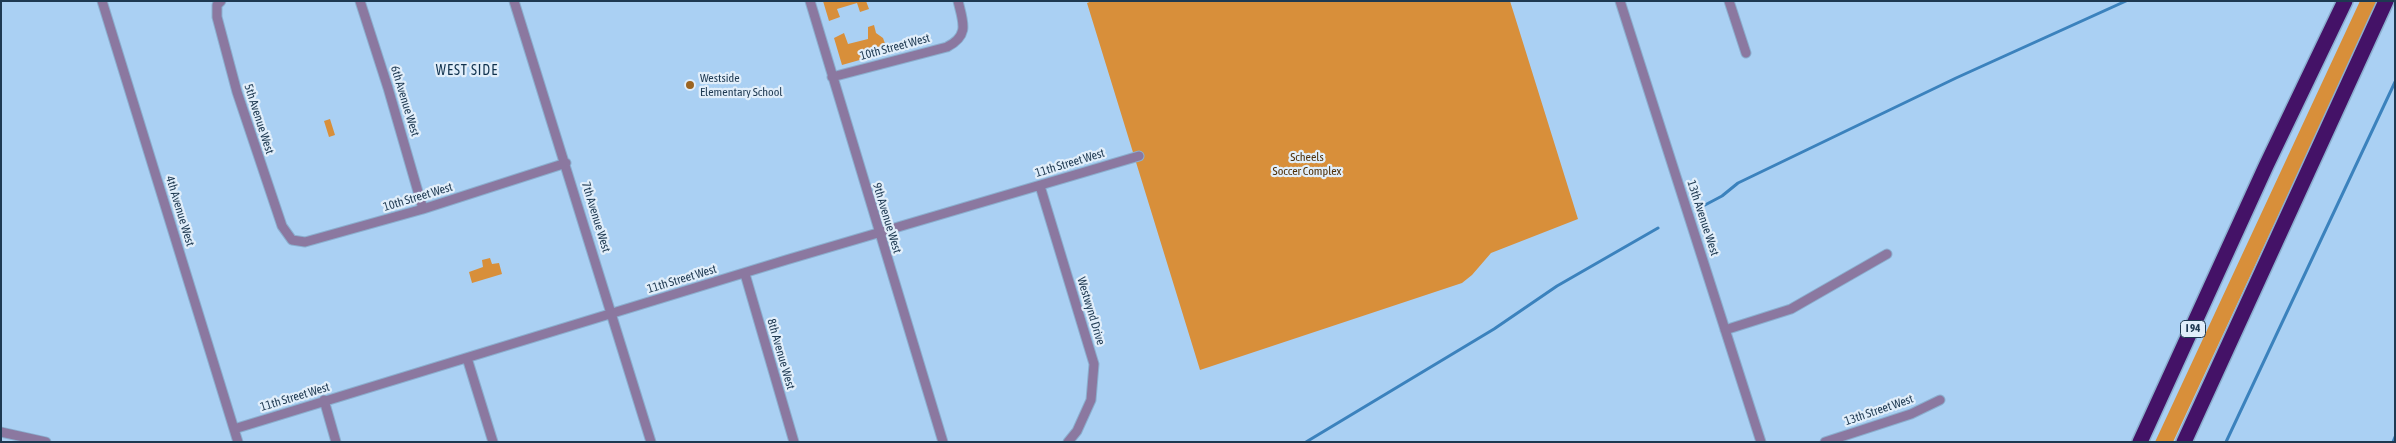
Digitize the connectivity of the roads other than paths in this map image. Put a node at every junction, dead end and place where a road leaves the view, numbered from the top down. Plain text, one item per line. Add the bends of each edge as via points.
1 (102, 1) edge
2 (221, 1) edge
3 (360, 1) edge
4 (514, 1) edge
5 (810, 1) edge
6 (958, 1) edge
7 (1620, 1) edge
8 (1729, 1) edge
9 (2345, 1) edge
10 (2386, 1) edge
11 (1746, 53) dead end
12 (832, 77) junction
13 (1139, 156) dead end
14 (566, 163) junction
15 (1040, 186) junction
16 (423, 209) junction
17 (282, 226) joint
18 (878, 233) junction
19 (1887, 254) dead end
20 (745, 274) junction
21 (612, 313) junction
22 (1725, 330) junction
23 (467, 358) junction
24 (324, 400) junction
25 (1940, 400) dead end
26 (234, 429) junction
27 (1, 432) edge
28 (46, 442) edge
29 (238, 442) edge
30 (336, 442) edge
31 (493, 442) edge
32 (651, 442) edge
33 (794, 442) edge
34 (943, 442) edge
35 (1068, 442) edge
36 (1761, 442) edge
37 (1825, 442) edge
38 (2140, 442) edge
39 (2184, 442) edge

1 - 26 street, 4th Avenue West
2 - 17 street, 5th Avenue West via 217,5 217,17 237,92
3 - 16 street, 6th Avenue West
4 - 14 street, 7th Avenue West
5 - 12 street, 9th Avenue West
6 - 12 street, 10th Street West via 964,25 957,42
7 - 22 street, 13th Avenue West
8 - 11 street
9 - 38 highway, I 94
10 - 39 highway
12 - 18 street, 9th Avenue West
13 - 15 street, 11th Street West
14 - 16 street, 10th Street West
14 - 21 street, 7th Avenue West
15 - 18 street, 11th Street West
15 - 35 street, Westwynd Drive via 1094,364 1091,400 1077,431
16 - 17 street, 10th Street West via 305,242 292,240
18 - 20 street, 11th Street West
18 - 34 street, 9th Avenue West
19 - 22 street via 1791,309
20 - 21 street, 11th Street West
20 - 33 street, 8th Avenue West
21 - 23 street, 11th Street West
21 - 32 street, 7th Avenue West
22 - 36 street, 13th Avenue West
23 - 24 street, 11th Street West
23 - 31 street
24 - 26 street, 11th Street West
24 - 30 street
25 - 37 street, 13th Street West via 1911,414
26 - 29 street
27 - 28 street

